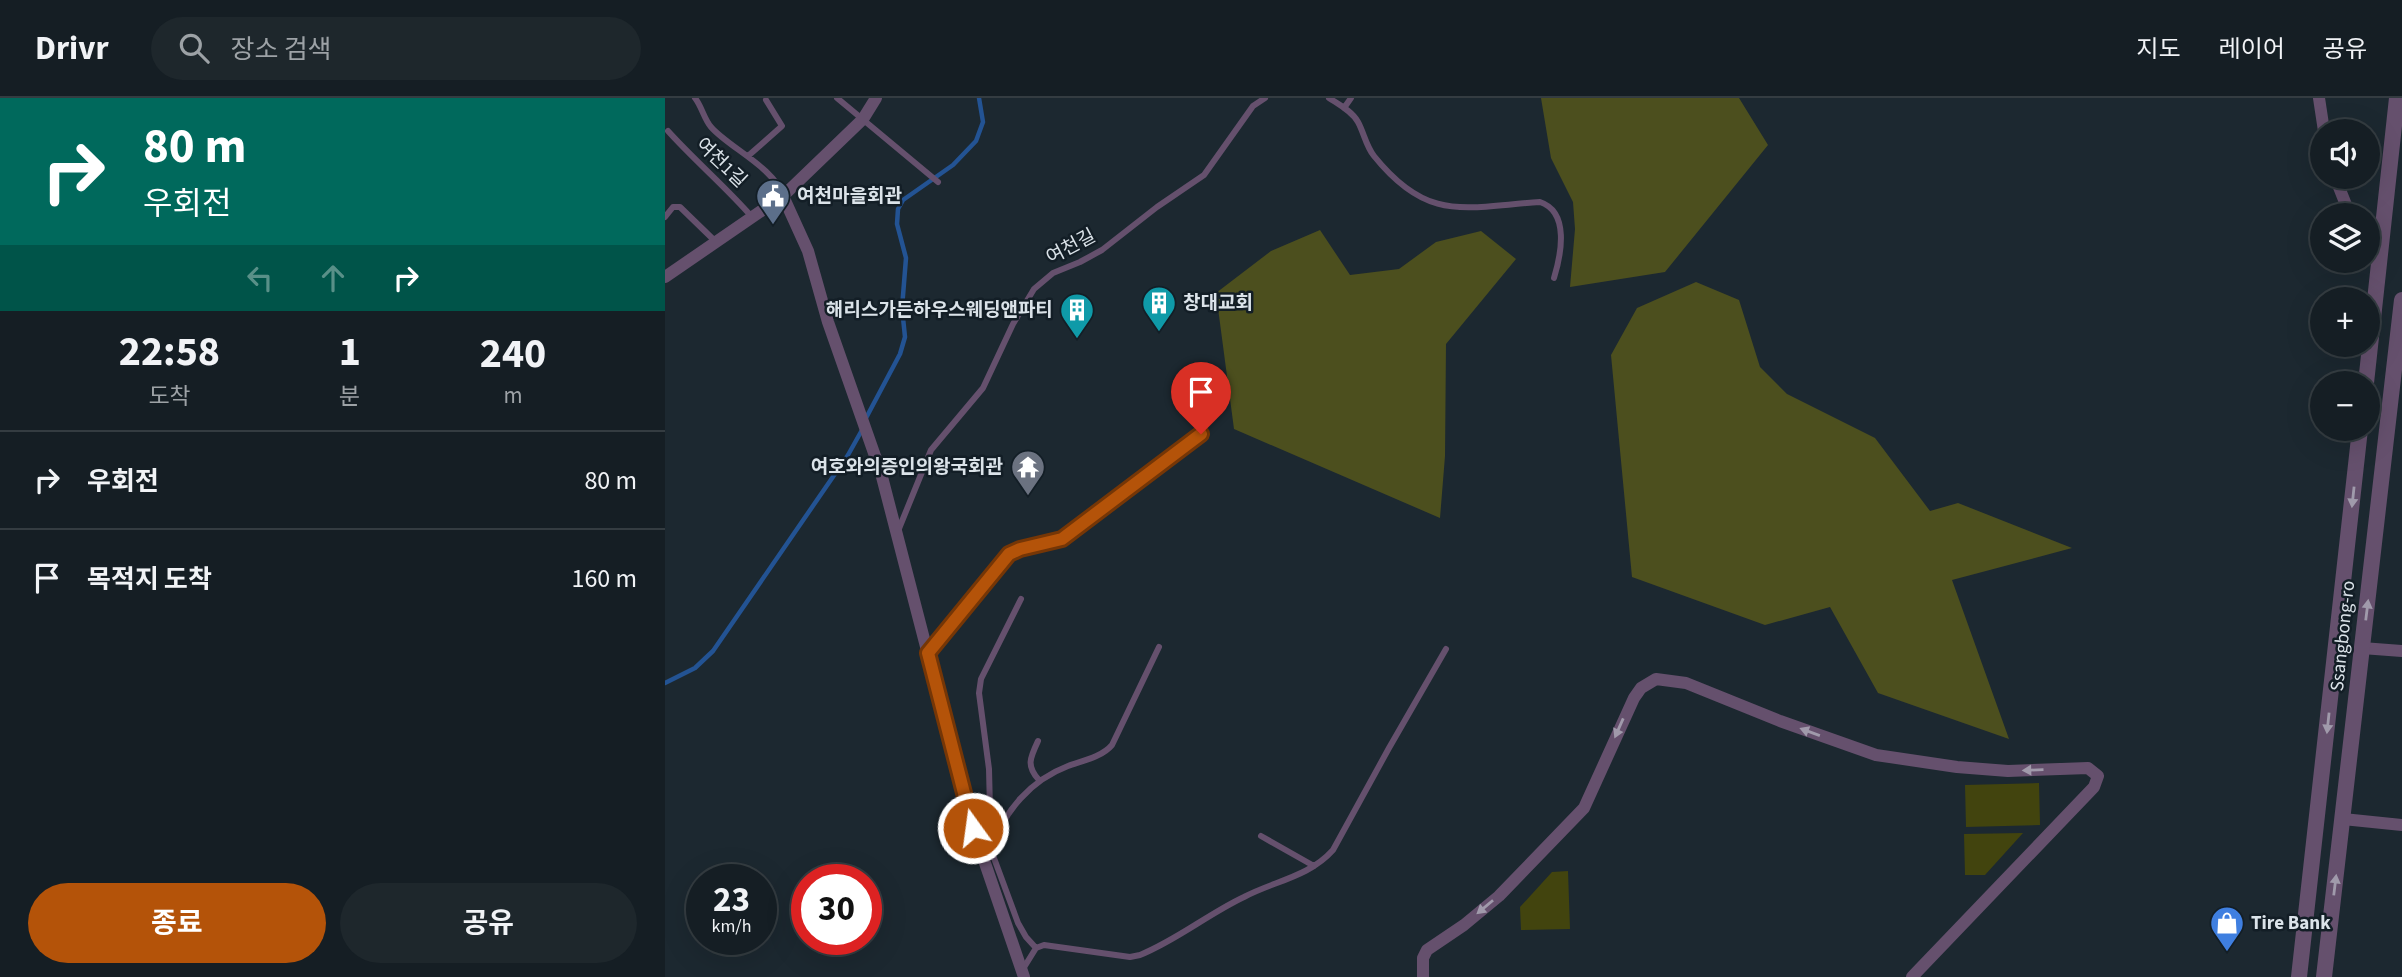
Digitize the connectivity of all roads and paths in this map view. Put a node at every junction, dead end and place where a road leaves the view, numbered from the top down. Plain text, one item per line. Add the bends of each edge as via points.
1 (695, 98) edge
2 (837, 98) edge
3 (876, 98) edge
4 (1265, 98) edge
5 (1329, 98) edge
6 (1351, 98) edge
7 (2319, 98) edge
8 (2397, 98) edge
9 (766, 100) dead end
10 (1344, 108) junction
11 (863, 119) junction
12 (2322, 119) edge
13 (668, 131) dead end
14 (748, 156) junction
15 (938, 181) dead end
16 (783, 195) junction
17 (665, 217) edge
18 (752, 217) junction
19 (716, 242) junction
20 (2380, 256) edge
21 (2378, 273) edge
22 (665, 277) edge
23 (1555, 278) dead end
24 (2402, 300) edge
25 (2399, 359) edge
26 (2367, 371) edge
27 (1201, 434) dead end
28 (2360, 441) edge
29 (897, 533) junction
30 (1021, 599) dead end
31 (1159, 647) dead end
32 (2362, 648) junction
33 (1446, 649) dead end
34 (2402, 651) edge
35 (928, 653) junction
36 (1038, 741) dead end
37 (1039, 780) junction
38 (2343, 820) junction
39 (2402, 825) edge
40 (1261, 836) dead end
41 (991, 849) junction
42 (1314, 866) junction
43 (1037, 948) junction
44 (1024, 973) edge
45 (1423, 977) edge
46 (1912, 977) edge
47 (2299, 977) edge
48 (2324, 977) edge

1 - 14 lane via 711,127
2 - 11 lane
3 - 11 street
4 - 29 lane, 여천길 via 1253,106 1204,175 1102,250 1053,273 1034,289 983,388 931,450
5 - 10 lane
6 - 10 lane
7 - 12 street
8 - 20 street
9 - 14 lane via 782,126
10 - 23 lane via 1358,120 1374,156 1427,201 1450,207 1548,205 1559,225 1561,251
11 - 15 lane
11 - 16 street
13 - 18 lane, 여천1길
14 - 16 lane via 778,184
16 - 18 street
16 - 29 street via 808,251
17 - 19 lane via 673,207 680,207
18 - 19 street
19 - 22 street
21 - 26 street
24 - 25 street, Ssangbong-ro
32 -> 25 street, Ssangbong-ro
27 - 35 lane via 1062,539 1009,554
28 -> 47 street, Ssangbong-ro
29 - 35 street
30 - 41 lane via 979,687 989,769
31 - 37 lane via 1107,751
32 - 34 street
32 - 38 street, Ssangbong-ro
33 - 42 lane via 1333,850
35 - 44 street via 973,828
36 - 37 lane via 1029,764
37 - 41 lane via 1002,821
38 - 39 street
48 -> 38 street, Ssangbong-ro
40 - 42 lane
41 - 43 lane via 1018,923
42 - 43 lane via 1243,897 1140,955
43 - 44 lane
46 -> 45 street via 2094,787 2098,776 2088,768 2008,771 1876,755 1686,683 1656,679 1634,698 1584,808 1499,896 1427,950

